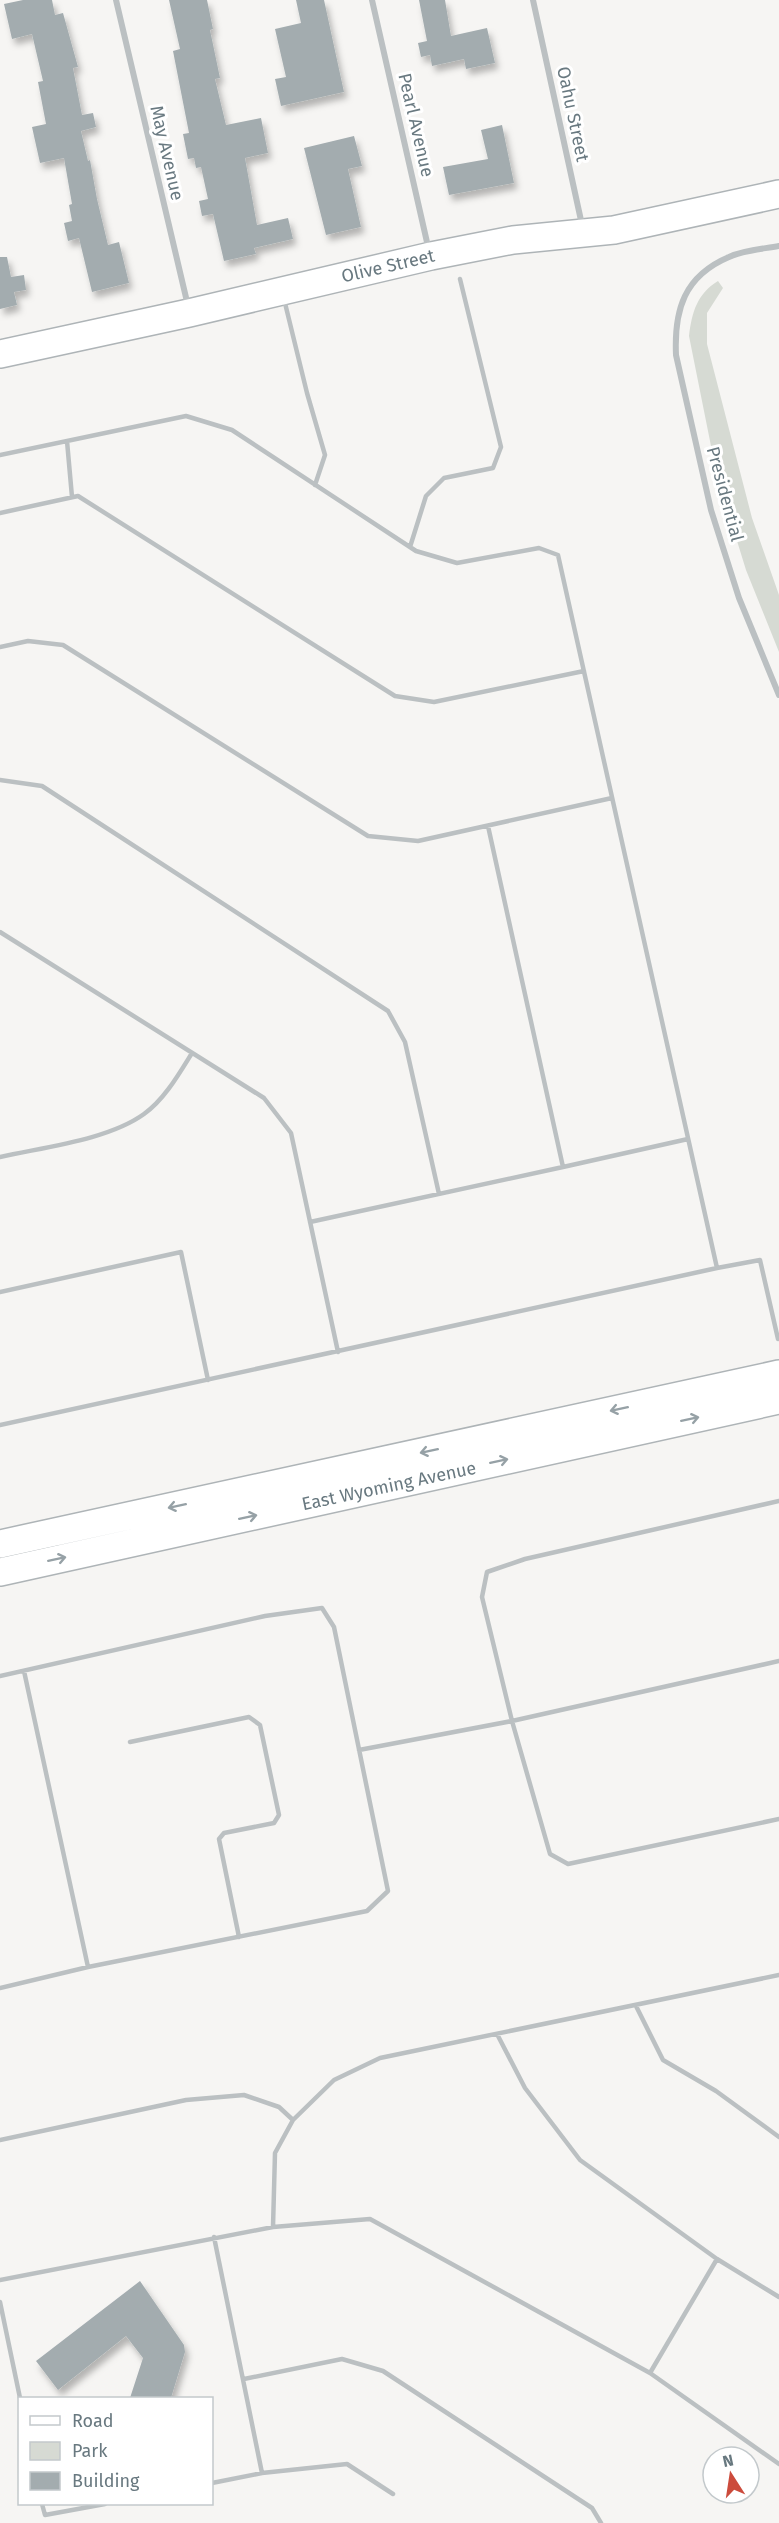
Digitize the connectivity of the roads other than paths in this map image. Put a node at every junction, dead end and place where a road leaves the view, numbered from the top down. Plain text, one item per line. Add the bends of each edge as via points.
1 (116, 0) edge
2 (372, 0) edge
3 (533, 0) edge
4 (779, 194) edge
5 (584, 234) junction
6 (779, 246) edge
7 (430, 256) junction
8 (460, 279) dead end
9 (282, 291) junction
10 (189, 313) junction
11 (0, 354) edge
12 (67, 441) junction
13 (0, 455) edge
14 (315, 485) junction
15 (72, 497) junction
16 (0, 513) edge
17 (410, 547) junction
18 (0, 647) edge
19 (584, 671) junction
20 (779, 695) edge
21 (0, 780) edge
22 (612, 798) junction
23 (488, 826) junction
24 (0, 932) edge
25 (192, 1053) junction
26 (688, 1140) junction
27 (0, 1157) edge
28 (563, 1167) junction
29 (440, 1194) junction
30 (310, 1222) junction
31 (717, 1268) junction
32 (0, 1292) edge
33 (778, 1339) edge
34 (338, 1352) junction
35 (779, 1374) edge
36 (208, 1380) junction
37 (779, 1400) edge
38 (0, 1425) edge
39 (779, 1501) edge
40 (0, 1544) edge
41 (0, 1572) edge
42 (779, 1662) edge
43 (24, 1671) junction
44 (0, 1676) edge
45 (512, 1721) junction
46 (130, 1742) dead end
47 (359, 1750) junction
48 (779, 1820) edge
49 (239, 1937) junction
50 (88, 1967) junction
51 (779, 1975) edge
52 (0, 1988) edge
53 (636, 2006) junction
54 (497, 2034) junction
55 (293, 2120) junction
56 (779, 2137) edge
57 (0, 2140) edge
58 (273, 2227) junction
59 (214, 2237) junction
60 (717, 2259) junction
61 (0, 2280) edge
62 (779, 2298) edge
63 (0, 2302) edge
64 (650, 2373) junction
65 (244, 2379) junction
66 (20, 2397) edge
67 (779, 2464) edge
68 (262, 2473) junction
69 (213, 2483) edge
70 (393, 2494) dead end
71 (42, 2505) edge
72 (100, 2505) edge
73 (601, 2523) edge

1 - 10 street, May Avenue
2 - 7 street, Pearl Avenue
3 - 5 street, Oahu Street
4 - 5 street, Olive Street
5 - 7 street, Olive Street via 513,240
6 - 20 street, Presidential via 731,256 697,278 684,294 678,316 676,355 711,510 739,598
7 - 9 street, Olive Street
8 - 17 lane via 501,447 494,468 444,478 426,496
9 - 10 street, Olive Street
9 - 14 lane via 325,455
10 - 11 street, Olive Street
12 - 13 lane
12 - 14 lane via 186,416 232,430
12 - 15 lane
14 - 17 lane
15 - 16 lane
15 - 19 lane via 78,496 395,696 434,702
17 - 19 lane via 457,563 539,548 558,555
18 - 23 lane via 28,641 63,645 368,836 418,841
19 - 22 lane
21 - 29 lane via 42,786 388,1011 405,1042
22 - 23 lane
22 - 26 lane
23 - 28 lane
24 - 25 lane
25 - 27 lane via 176,1079 146,1113 117,1130
25 - 30 lane via 264,1098 291,1133
26 - 28 lane
26 - 31 lane
28 - 29 lane
29 - 30 lane
30 - 34 lane
31 - 33 lane via 760,1260
31 - 34 lane
32 - 36 lane via 181,1252
34 - 36 lane
35 -> 40 street, East Wyoming Avenue
36 - 38 lane
41 -> 37 street, East Wyoming Avenue
39 - 45 lane via 525,1558 487,1572 482,1597
42 - 45 lane
43 - 44 lane
43 - 47 lane via 265,1616 322,1608 334,1627
43 - 50 lane
45 - 47 lane
45 - 48 lane via 550,1854 568,1864
46 - 49 lane via 249,1717 260,1725 279,1815 274,1823 224,1833 219,1839
47 - 49 lane via 388,1891 367,1911
49 - 50 lane
50 - 52 lane
51 - 53 lane
53 - 54 lane
53 - 56 lane via 663,2060 716,2091
54 - 55 lane via 380,2058 333,2080
54 - 60 lane via 525,2088 580,2160
55 - 57 lane via 279,2107 244,2095 186,2100
55 - 58 lane via 275,2153
58 - 59 lane
58 - 64 lane via 370,2219
59 - 61 lane
59 - 65 lane
60 - 62 lane
60 - 64 lane
63 - 66 lane
64 - 67 lane
65 - 68 lane
65 - 73 lane via 342,2359 383,2371 592,2508
68 - 69 lane
68 - 70 lane via 347,2464
71 - 72 lane via 45,2515

